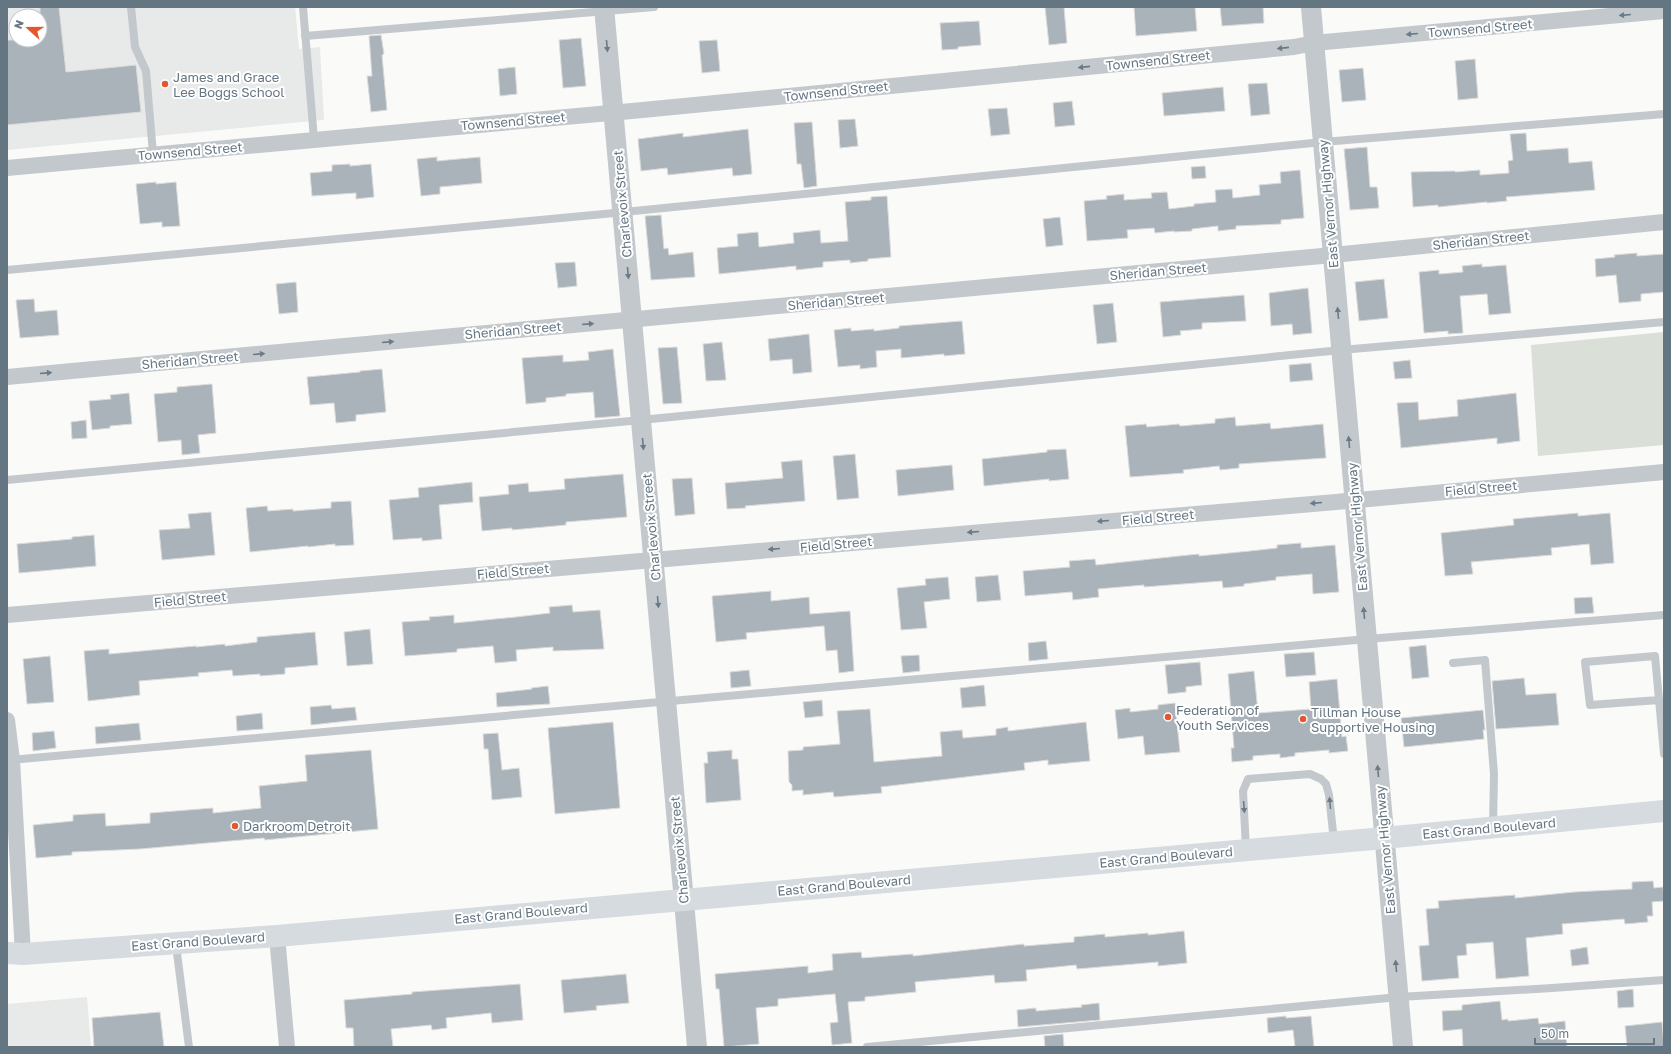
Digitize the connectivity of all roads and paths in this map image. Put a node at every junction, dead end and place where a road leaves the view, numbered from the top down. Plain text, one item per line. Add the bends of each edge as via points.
1 (131, 7) edge
2 (302, 7) edge
3 (654, 7) edge
4 (1311, 7) edge
5 (604, 10) edge
6 (1664, 11) edge
7 (305, 36) junction
8 (1314, 43) junction
9 (613, 112) junction
10 (1664, 114) edge
11 (314, 139) junction
12 (1323, 142) junction
13 (153, 154) junction
14 (7, 168) edge
15 (623, 212) junction
16 (1664, 222) edge
17 (1333, 255) junction
18 (7, 270) edge
19 (632, 320) junction
20 (1664, 322) edge
21 (1341, 350) junction
22 (7, 377) edge
23 (641, 420) junction
24 (1664, 472) edge
25 (7, 480) edge
26 (1355, 500) junction
27 (654, 560) junction
28 (7, 615) edge
29 (1664, 615) edge
30 (1366, 639) junction
31 (1452, 663) dead end
32 (1659, 700) junction
33 (667, 703) junction
34 (7, 720) edge
35 (1664, 754) edge
36 (9, 760) edge
37 (1664, 811) edge
38 (1494, 827) junction
39 (1384, 838) junction
40 (1334, 842) junction
41 (1246, 850) junction
42 (684, 900) junction
43 (277, 936) junction
44 (176, 943) junction
45 (12, 957) edge
46 (1664, 980) edge
47 (1399, 998) junction
48 (189, 1047) edge
49 (287, 1047) edge
50 (697, 1047) edge
51 (867, 1047) edge
52 (1403, 1047) edge

1 - 13 lane via 135,47 146,71
2 - 7 lane
3 - 5 lane
4 - 8 street, East Vernor Highway
5 - 7 lane
5 -> 9 street, Charlevoix Street
6 -> 8 street, Townsend Street
7 - 11 lane
8 -> 9 street, Townsend Street
8 - 12 street, East Vernor Highway
9 - 11 street, Townsend Street
9 - 15 street, Charlevoix Street
10 - 12 lane
11 - 13 street, Townsend Street
12 - 15 lane
12 - 17 street, East Vernor Highway
13 - 14 street, Townsend Street
15 - 18 lane
15 -> 19 street, Charlevoix Street
16 - 17 street, Sheridan Street
17 - 19 street, Sheridan Street
21 -> 17 street, East Vernor Highway
22 -> 19 street, Sheridan Street
19 - 23 street, Charlevoix Street
20 - 21 lane
21 - 23 lane
26 -> 21 street, East Vernor Highway
23 - 25 lane
23 -> 27 street, Charlevoix Street
24 - 26 street, Field Street
26 -> 27 street, Field Street
30 -> 26 street, East Vernor Highway
27 - 28 street, Field Street
27 -> 33 street, Charlevoix Street
29 - 30 lane
30 - 33 lane
39 -> 30 street, East Vernor Highway
31 - 38 lane via 1485,660 1494,774
32 - 32 lane via 1655,656 1585,662 1590,705
32 - 35 lane
33 - 36 lane
33 - 42 street, Charlevoix Street
34 - 36 street
36 - 45 street
37 - 38 main road, East Grand Boulevard
38 - 39 main road, East Grand Boulevard
39 - 40 main road, East Grand Boulevard
47 -> 39 street, East Vernor Highway
40 - 41 main road, East Grand Boulevard
40 -> 41 lane via 1329,795 1326,784 1321,779 1310,774 1248,779 1243,791
41 - 42 main road, East Grand Boulevard
42 - 43 main road, East Grand Boulevard
42 - 50 street, Charlevoix Street
43 - 44 main road, East Grand Boulevard
43 - 49 street
44 - 45 main road, East Grand Boulevard
44 - 48 lane
46 - 47 lane
47 - 51 lane
47 - 52 street, East Vernor Highway

